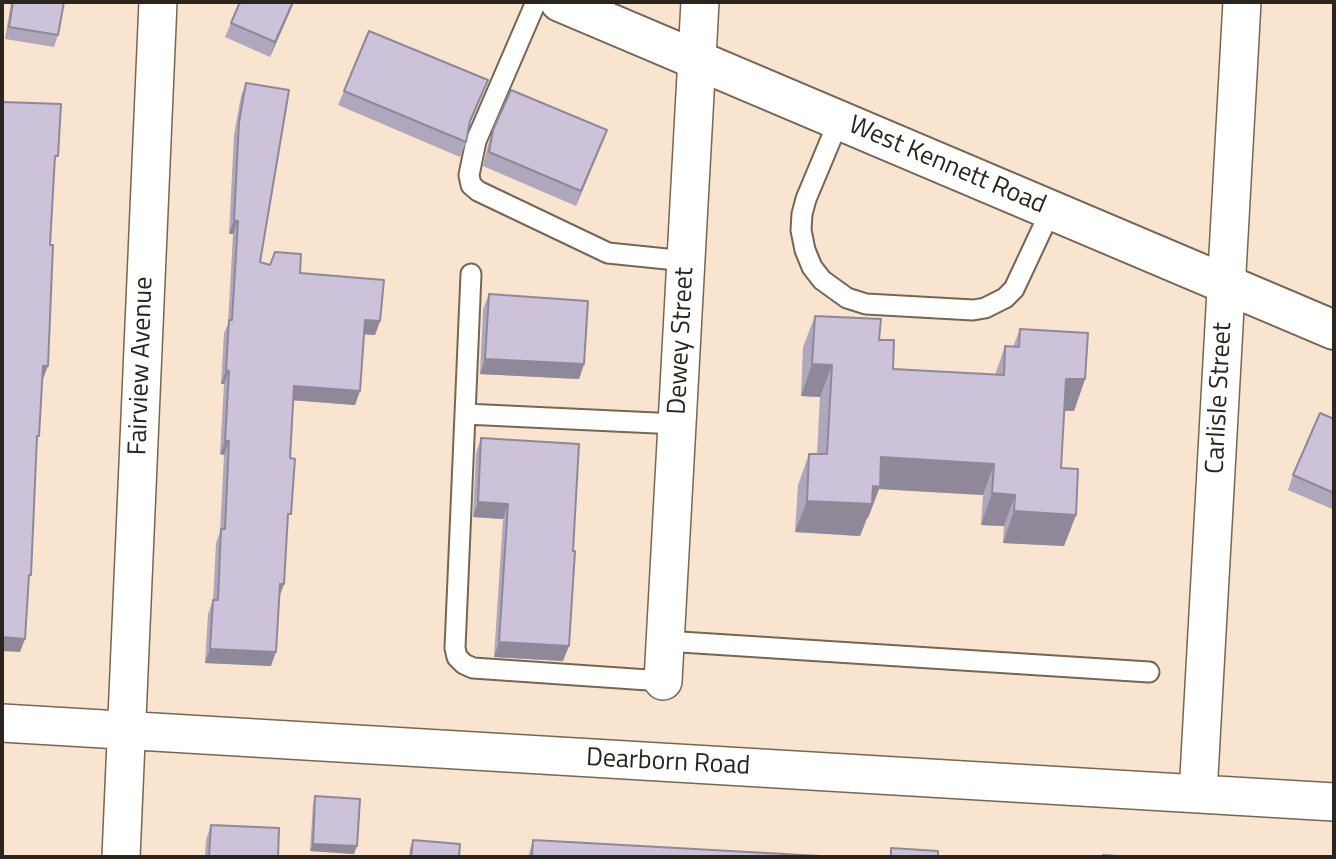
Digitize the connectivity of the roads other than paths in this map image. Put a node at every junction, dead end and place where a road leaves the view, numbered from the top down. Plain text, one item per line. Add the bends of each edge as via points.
1 (158, 2) edge
2 (536, 2) edge
3 (559, 2) edge
4 (700, 2) edge
5 (1242, 2) edge
6 (697, 60) junction
7 (839, 120) junction
8 (1051, 210) junction
9 (686, 261) junction
10 (471, 274) dead end
11 (1226, 284) junction
12 (1334, 330) edge
13 (465, 414) junction
14 (677, 424) junction
15 (665, 641) junction
16 (1149, 672) dead end
17 (663, 681) joint
18 (2, 723) edge
19 (127, 731) junction
20 (1198, 794) junction
21 (1334, 802) edge
22 (121, 857) edge

1 - 19 street, Fairview Avenue
2 - 9 lane via 476,141 471,185 608,253
3 - 6 street, West Kennett Road
4 - 6 street, Dewey Street
5 - 11 street, Carlisle Street
6 - 7 street, West Kennett Road
6 - 9 street, Dewey Street
7 - 8 street, West Kennett Road
7 - 8 lane via 806,200 801,230 812,267 828,286 847,298 866,304 985,309 1014,289
8 - 11 street, West Kennett Road
9 - 14 street, Dewey Street
10 - 13 lane
11 - 12 street, West Kennett Road
11 - 20 street, Carlisle Street
13 - 14 lane
13 - 17 lane via 457,657 473,668
14 - 15 street, Dewey Street
15 - 16 lane
15 - 17 street, Dewey Street
18 - 19 street, Dearborn Road
19 - 20 street, Dearborn Road
19 - 22 street, Fairview Avenue
20 - 21 street, Dearborn Road

